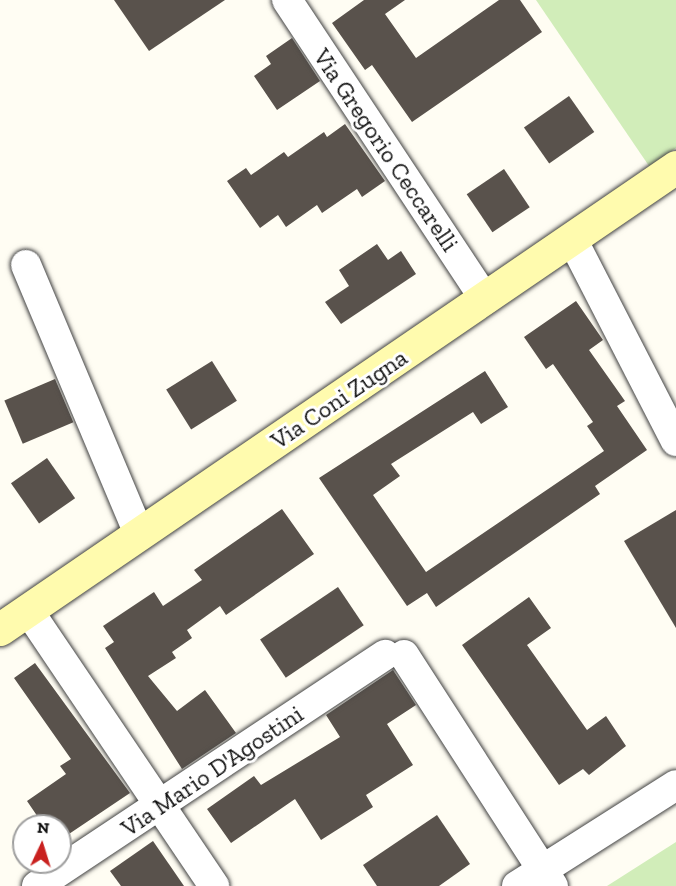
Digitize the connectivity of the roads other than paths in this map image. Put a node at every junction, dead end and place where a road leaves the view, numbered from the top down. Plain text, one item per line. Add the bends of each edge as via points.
1 (287, 0) edge
2 (676, 167) edge
3 (573, 241) junction
4 (26, 265) dead end
5 (485, 299) junction
6 (675, 438) edge
7 (139, 534) junction
8 (27, 610) junction
9 (0, 629) edge
10 (676, 785) edge
11 (160, 807) junction
12 (548, 878) edge
13 (37, 886) edge
14 (214, 886) edge
15 (518, 886) edge

1 - 5 street, Via Gregorio Ceccarelli
2 - 3 street, Via Coni Zugna
3 - 5 street, Via Coni Zugna
3 - 6 street
4 - 7 street
5 - 7 street, Via Coni Zugna
7 - 8 street, Via Coni Zugna
8 - 9 street, Via Coni Zugna
8 - 11 street
10 - 12 street
11 - 12 street, Via Mario D'Agostini via 395,655
11 - 13 street, Via Mario D'Agostini
11 - 14 street
12 - 15 street

